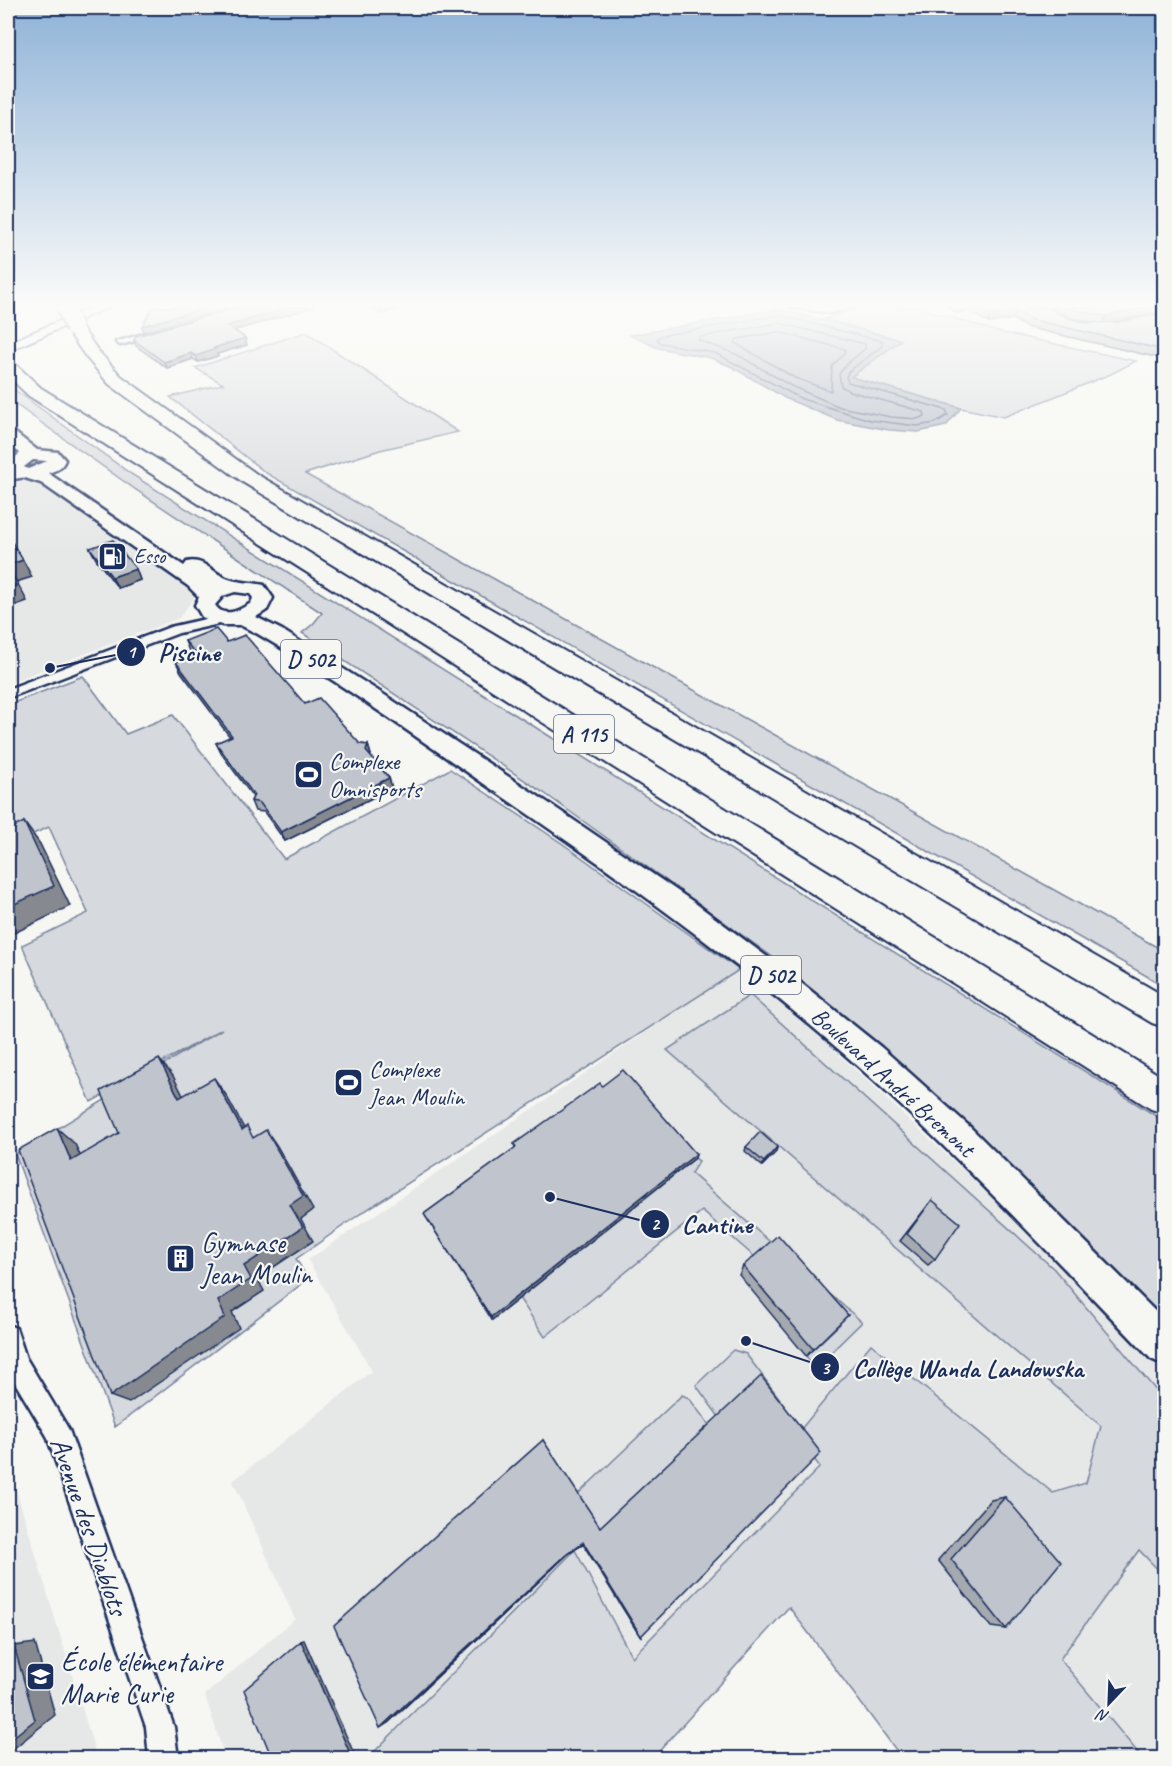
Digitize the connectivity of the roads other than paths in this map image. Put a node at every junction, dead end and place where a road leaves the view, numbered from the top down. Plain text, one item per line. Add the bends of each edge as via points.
1 (32, 389) edge
2 (128, 389) edge
3 (8, 436) edge
4 (19, 466) edge
5 (233, 586) junction
6 (260, 606) junction
7 (219, 610) junction
8 (175, 630) junction
9 (8, 694) edge
10 (383, 704) junction
11 (1164, 1013) edge
12 (1164, 1097) edge
13 (1117, 1298) junction
14 (8, 1336) edge
15 (1164, 1346) edge
16 (1164, 1356) edge
17 (164, 1758) edge

1 - 12 highway, A 115
2 - 11 highway, A 115 via 251,479
3 - 4 main road, D 502
4 - 5 main road via 54,465 67,479 208,575
4 - 7 main road, D 502 via 47,479 195,582
5 - 6 main road, Boulevard André Bremont via 257,589 262,598
5 - 7 main road
6 - 7 main road
6 - 10 main road, Boulevard André Bremont / D 502 via 273,623
7 - 8 street
7 - 8 street
7 - 10 main road, Boulevard André Bremont / D 502 via 262,627
8 - 9 street
10 - 13 main road, Boulevard André Bremont / D 502 via 667,897 763,968 940,1121
13 - 15 main road, Boulevard André Bremont / D 502
13 - 16 main road, Boulevard André Bremont / D 502
14 - 17 street, Avenue des Diablots via 16,1362 57,1430 160,1727

